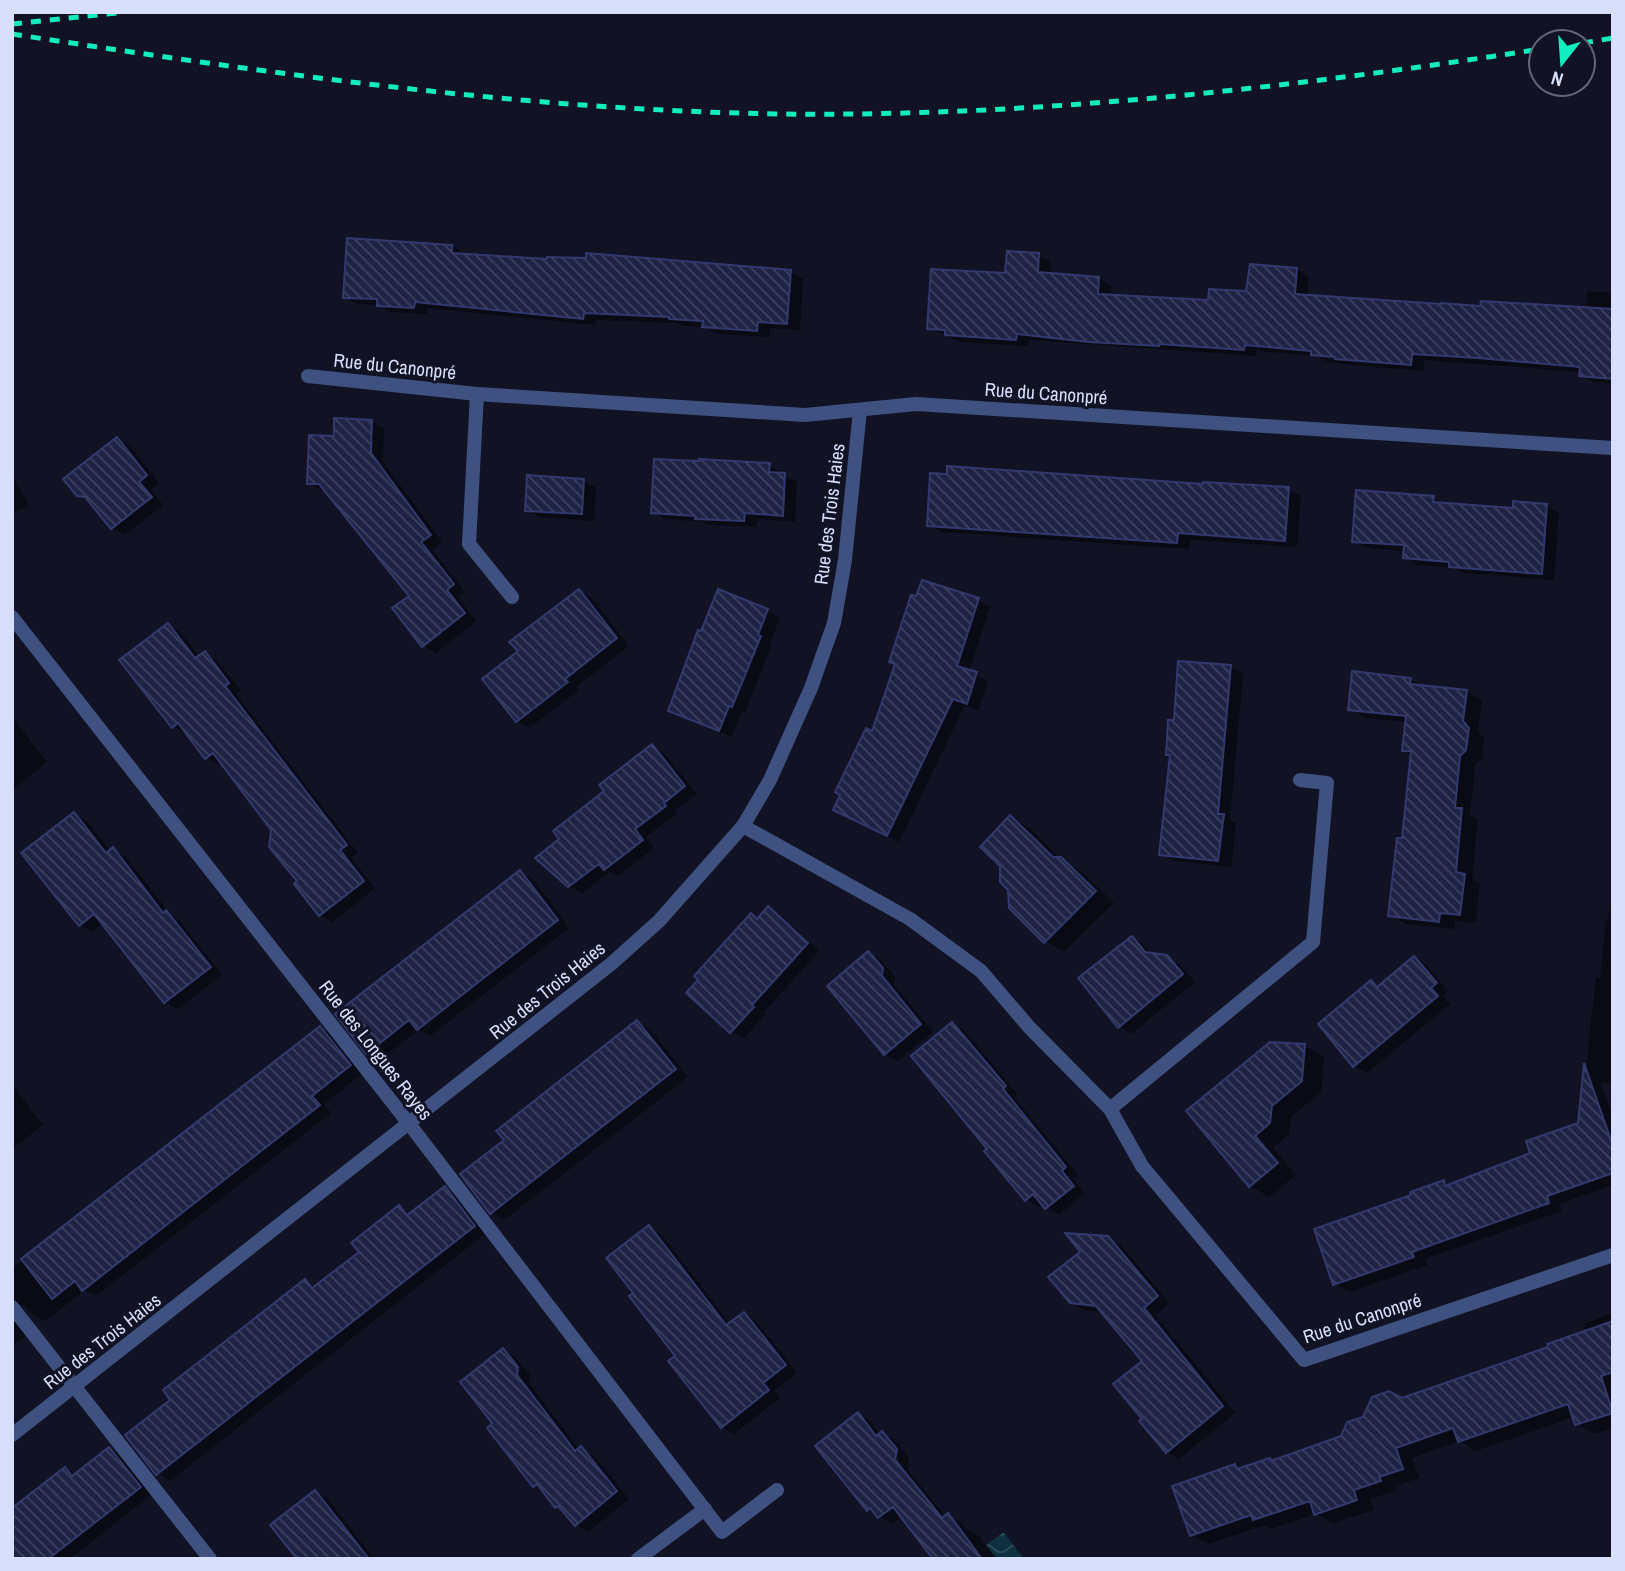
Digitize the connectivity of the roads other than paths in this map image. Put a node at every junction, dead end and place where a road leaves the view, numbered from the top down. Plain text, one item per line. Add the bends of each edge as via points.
1 (309, 376) dead end
2 (477, 394) junction
3 (860, 410) junction
4 (1613, 447) edge
5 (512, 597) dead end
6 (12, 617) edge
7 (1300, 780) dead end
8 (743, 826) junction
9 (1110, 1109) junction
10 (410, 1125) junction
11 (1613, 1255) edge
12 (12, 1307) edge
13 (75, 1386) junction
14 (12, 1434) edge
15 (777, 1490) dead end
16 (705, 1509) junction
17 (210, 1559) edge
18 (638, 1559) edge

1 - 2 street, Rue du Canonpré
2 - 3 street, Rue du Canonpré via 805,415
2 - 5 street, Rue du Canonpré via 469,544
3 - 4 street, Rue du Canonpré via 916,404
3 - 8 street, Rue des Trois Haies via 834,623 770,780
6 - 10 street, Rue des Longues Rayes
7 - 9 street via 1327,783 1313,942
8 - 9 street, Rue du Canonpré via 910,919 982,971 1029,1027
8 - 10 street, Rue des Trois Haies via 659,921
9 - 11 street, Rue du Canonpré via 1142,1166 1304,1360
10 - 13 street, Rue des Trois Haies
10 - 16 street, Rue des Longues Rayes
12 - 13 street
13 - 14 street, Rue des Trois Haies
13 - 17 street
15 - 16 street, Rue des Longues Rayes via 722,1532
16 - 18 street

